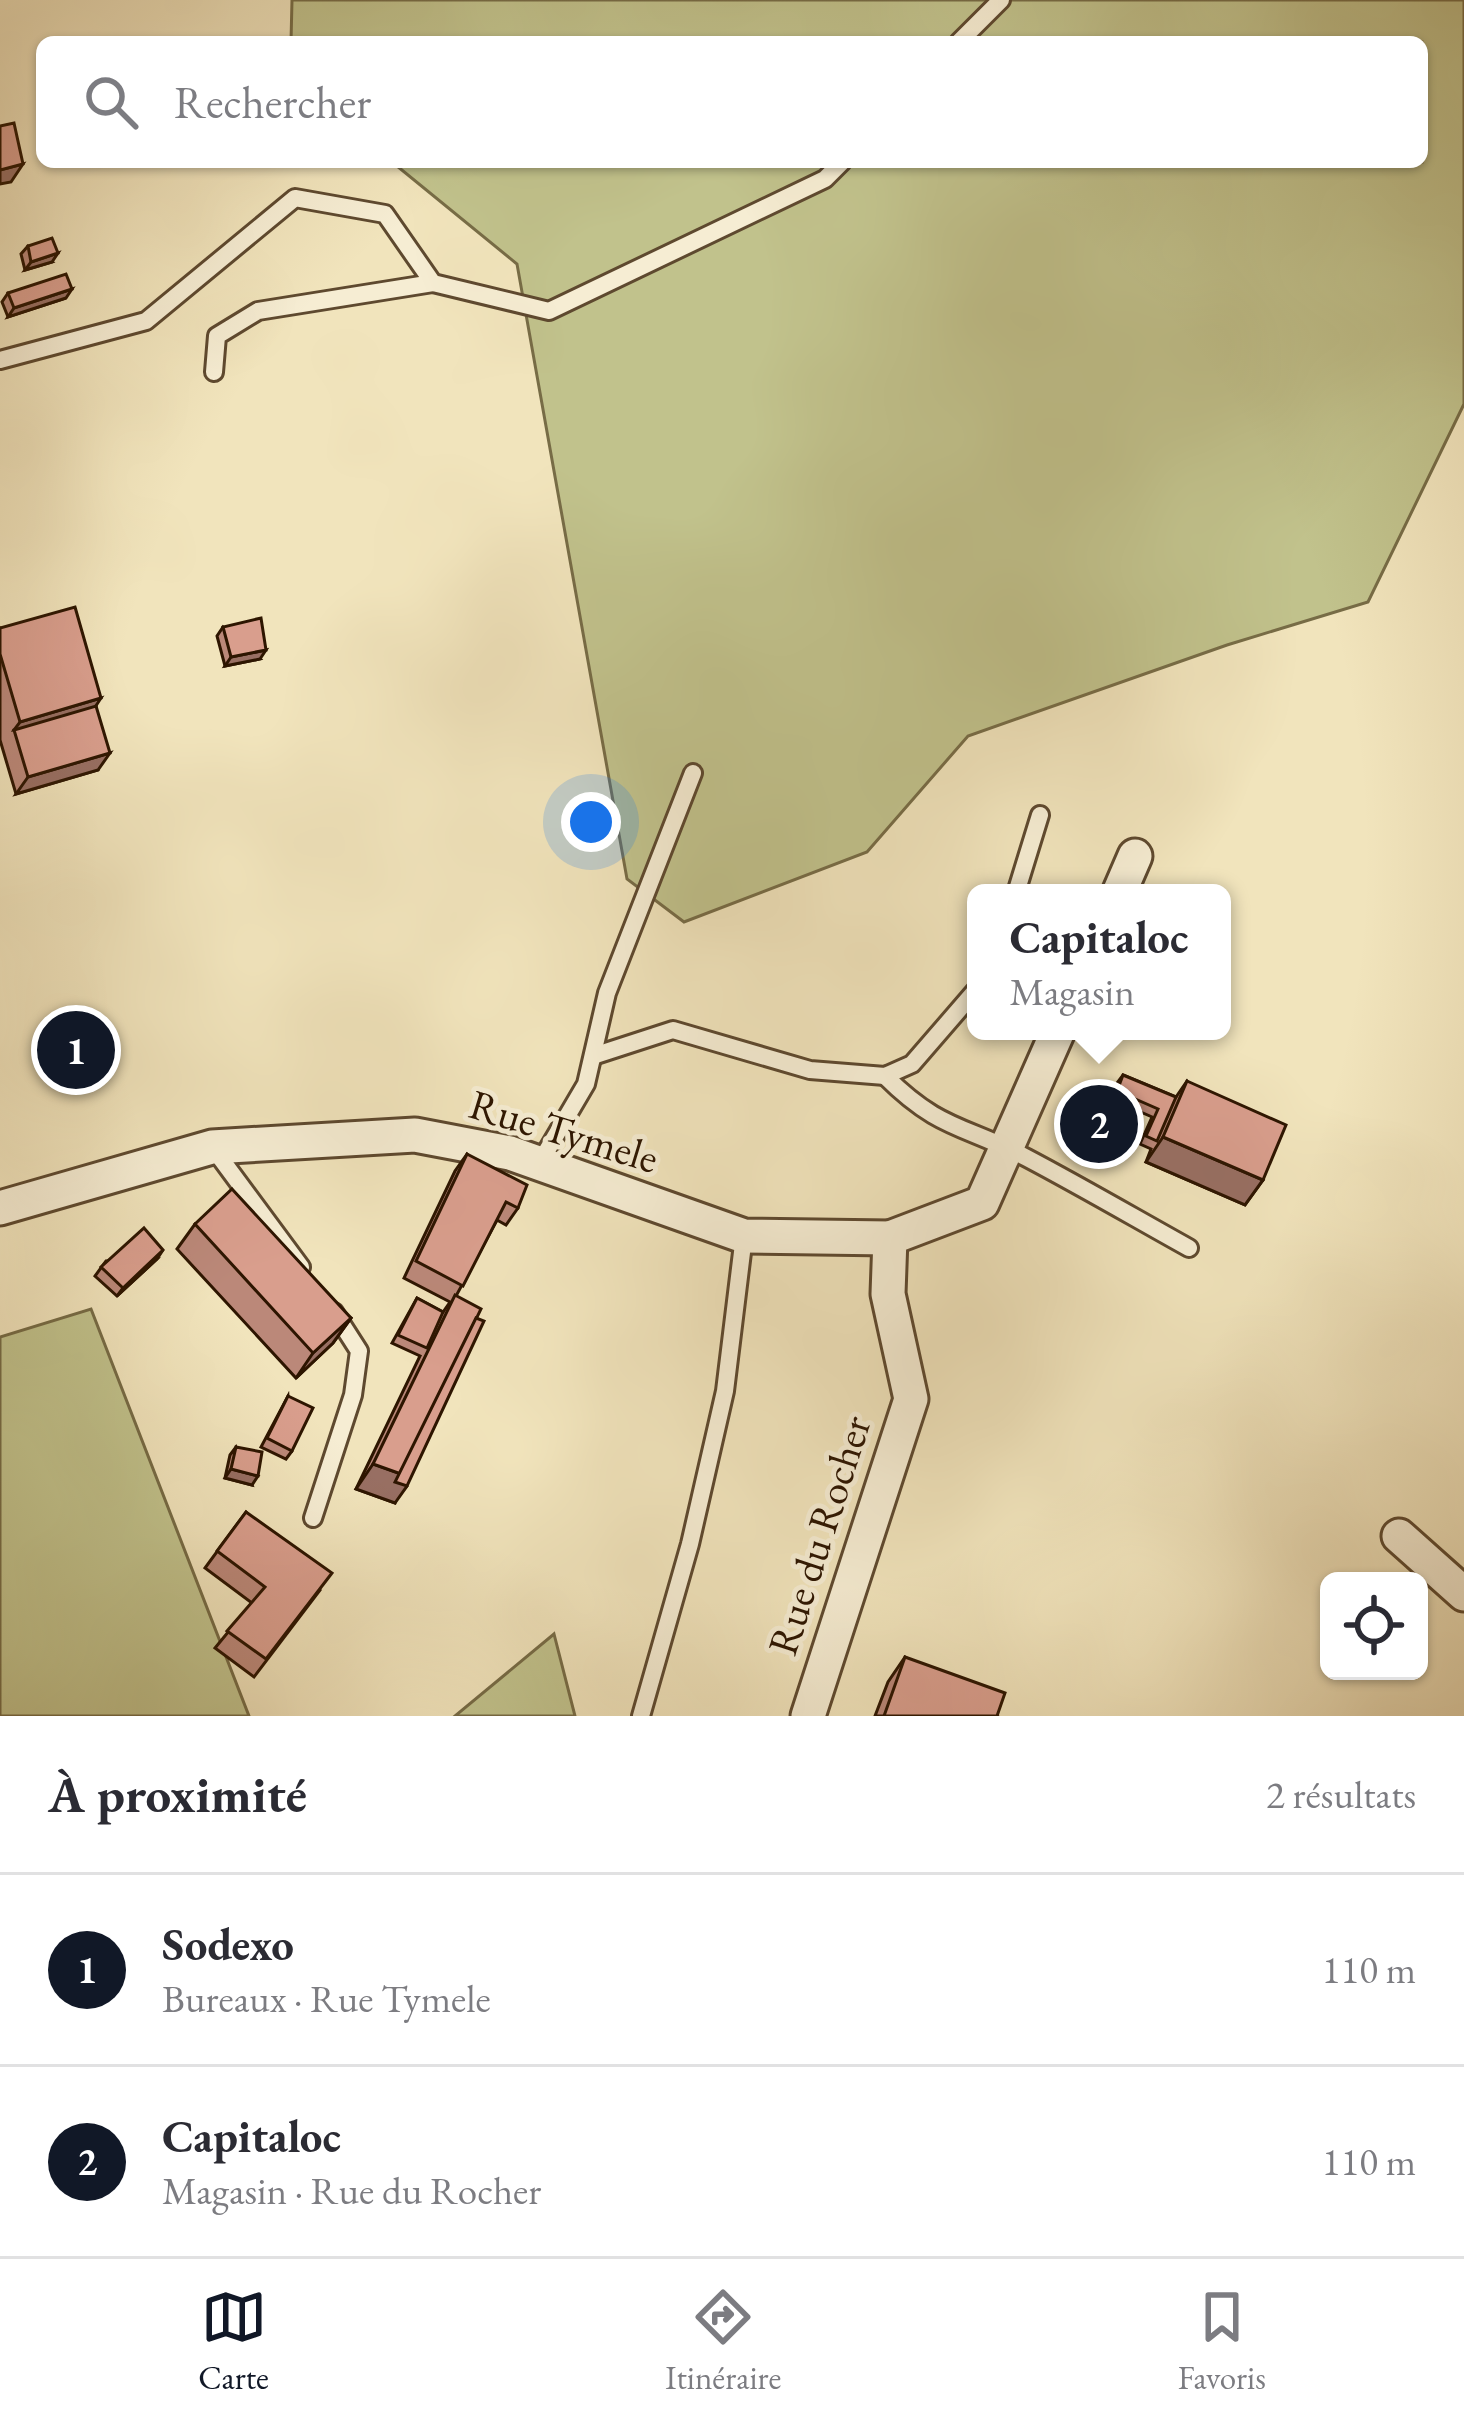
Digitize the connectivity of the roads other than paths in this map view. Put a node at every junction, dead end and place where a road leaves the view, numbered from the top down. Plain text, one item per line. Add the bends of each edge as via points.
1 (1001, 0) edge
2 (965, 36) edge
3 (836, 168) edge
4 (433, 283) junction
5 (0, 360) edge
6 (214, 372) dead end
7 (693, 773) dead end
8 (1040, 815) dead end
9 (1135, 856) dead end
10 (1019, 884) edge
11 (1123, 884) edge
12 (967, 1000) edge
13 (1054, 1040) edge
14 (593, 1056) junction
15 (884, 1076) junction
16 (212, 1147) junction
17 (1007, 1148) junction
18 (538, 1164) junction
19 (0, 1208) edge
20 (744, 1236) junction
21 (890, 1238) junction
22 (1189, 1248) dead end
23 (314, 1518) dead end
24 (1399, 1536) dead end
25 (1464, 1594) edge
26 (641, 1716) edge
27 (808, 1716) edge

1 - 2 lane
3 - 4 lane via 549,311
4 - 5 lane via 385,214 295,198 146,321
4 - 6 lane via 258,311 217,336
7 - 14 lane via 608,993
8 - 10 lane
9 - 11 street
12 - 15 lane via 912,1064
13 - 17 street
14 - 15 lane via 673,1030 810,1070
14 - 18 lane via 586,1084
15 - 17 lane via 954,1130
16 - 18 street, Rue Tymele via 415,1135
16 - 19 street, Rue Tymele
16 - 23 lane via 359,1352
17 - 21 street via 982,1203
17 - 22 lane
18 - 20 street, Rue Tymele
20 - 21 street, Rue Tymele
20 - 26 lane via 725,1391
21 - 27 street, Rue du Rocher via 888,1294 911,1399
24 - 25 street

